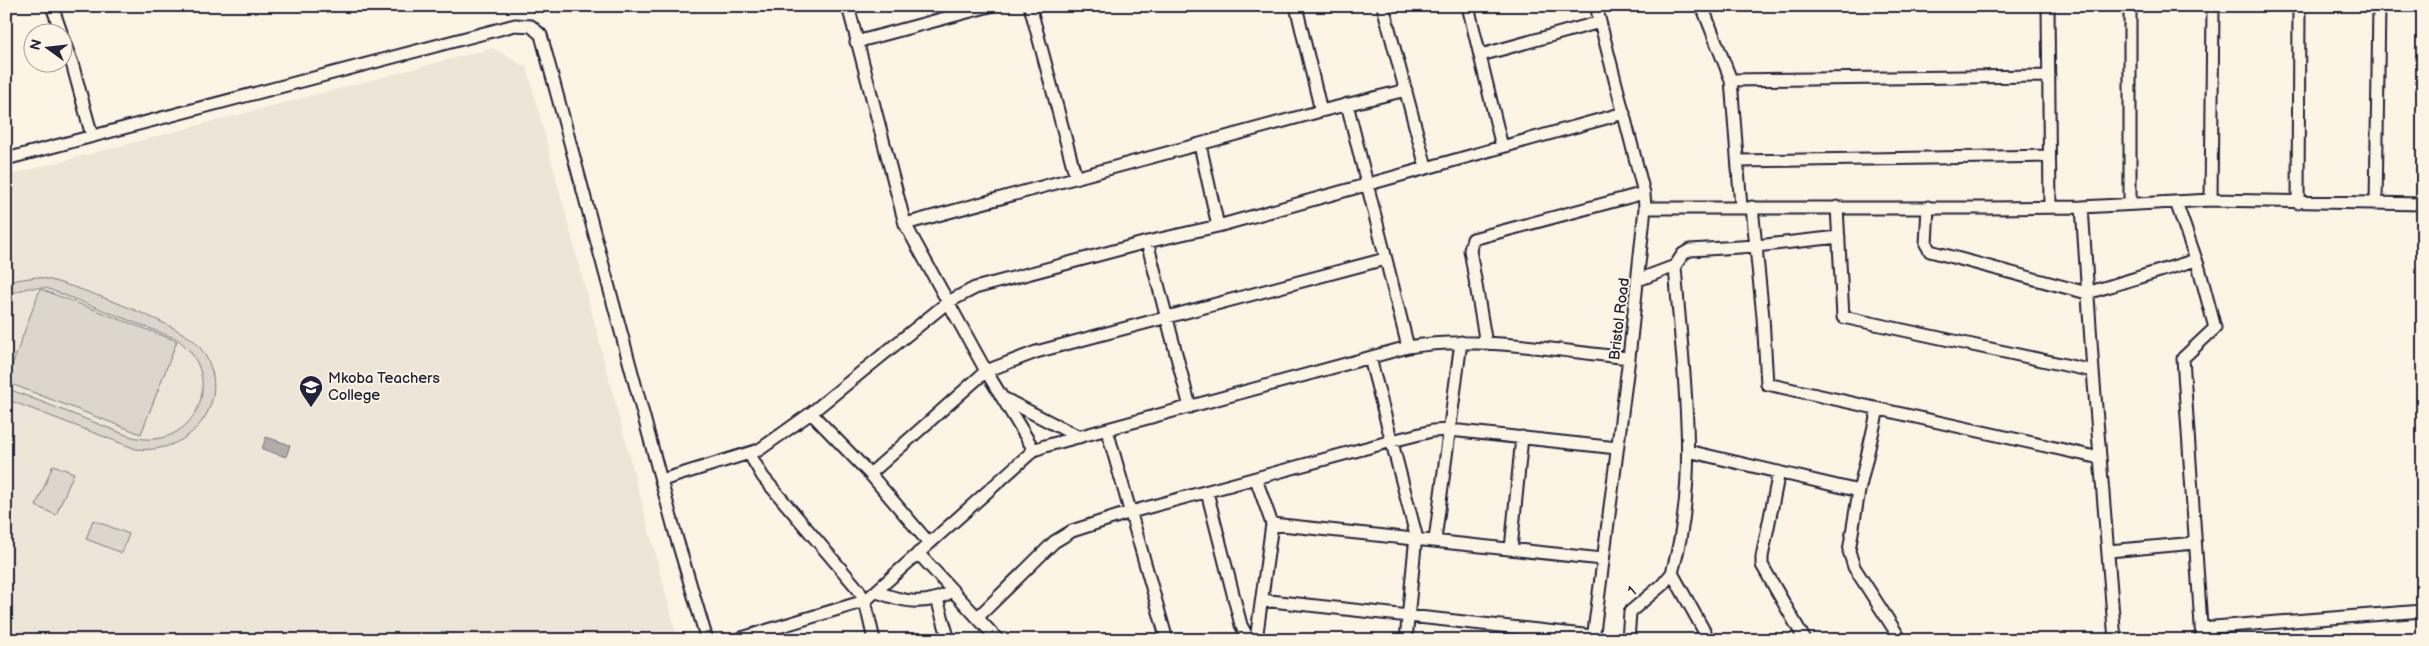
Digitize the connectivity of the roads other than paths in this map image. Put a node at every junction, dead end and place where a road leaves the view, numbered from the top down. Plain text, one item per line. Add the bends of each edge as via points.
1 (52, 6) edge
2 (848, 6) edge
3 (990, 6) edge
4 (1030, 6) edge
5 (1296, 6) edge
6 (1384, 6) edge
7 (1468, 6) edge
8 (1596, 6) edge
9 (1702, 6) edge
10 (2048, 6) edge
11 (2130, 6) edge
12 (2213, 6) edge
13 (2299, 6) edge
14 (2379, 6) edge
15 (58, 22) edge
16 (1600, 22) junction
17 (856, 42) junction
18 (1481, 55) junction
19 (72, 63) edge
20 (2049, 76) junction
21 (1731, 80) junction
22 (1406, 90) junction
23 (1347, 104) junction
24 (1321, 110) junction
25 (1624, 113) junction
26 (92, 136) junction
27 (1200, 146) junction
28 (1502, 147) junction
29 (2049, 156) junction
30 (6, 159) edge
31 (1738, 161) junction
32 (1426, 167) junction
33 (1076, 178) junction
34 (1367, 183) junction
35 (1644, 193) junction
36 (2211, 200) junction
37 (2176, 202) junction
38 (2298, 202) junction
39 (2130, 204) junction
40 (2376, 204) junction
41 (2423, 204) edge
42 (1746, 207) junction
43 (1837, 207) junction
44 (1928, 207) junction
45 (2050, 207) junction
46 (2082, 207) junction
47 (1645, 208) junction
48 (906, 224) junction
49 (1218, 226) junction
50 (1839, 237) junction
51 (1147, 242) junction
52 (1756, 246) junction
53 (1385, 259) junction
54 (2196, 260) junction
55 (1676, 266) junction
56 (1638, 280) junction
57 (2087, 293) junction
58 (948, 302) junction
59 (1167, 318) junction
60 (1461, 342) junction
61 (1486, 344) junction
62 (1408, 347) junction
63 (1370, 358) junction
64 (1629, 358) junction
65 (986, 371) junction
66 (2093, 371) junction
67 (1002, 397) junction
68 (1190, 408) junction
69 (1878, 409) junction
70 (811, 414) junction
71 (1106, 430) junction
72 (1450, 430) junction
73 (1080, 437) junction
74 (1522, 437) junction
75 (1392, 441) junction
76 (1617, 448) junction
77 (1034, 450) junction
78 (1688, 451) junction
79 (750, 454) junction
80 (2100, 458) junction
81 (1779, 472) junction
82 (870, 474) junction
83 (1256, 479) junction
84 (662, 480) junction
85 (1859, 491) junction
86 (1207, 492) junction
87 (1131, 512) junction
88 (1272, 524) junction
89 (1417, 539) junction
90 (1434, 540) junction
91 (930, 542) junction
92 (2195, 543) junction
93 (1511, 549) junction
94 (2109, 552) junction
95 (918, 554) junction
96 (1602, 559) junction
97 (1672, 574) junction
98 (953, 591) junction
99 (877, 592) junction
100 (937, 599) junction
101 (1262, 600) junction
102 (865, 601) junction
103 (2423, 611) edge
104 (978, 617) junction
105 (1409, 617) junction
106 (2201, 634) edge
107 (1593, 638) edge
108 (707, 640) edge
109 (735, 640) edge
110 (874, 640) edge
111 (949, 640) edge
112 (998, 640) edge
113 (1167, 640) edge
114 (1249, 640) edge
115 (1256, 640) edge
116 (1406, 640) edge
117 (1628, 640) edge
118 (1709, 640) edge
119 (1805, 640) edge
120 (1901, 640) edge
121 (2115, 640) edge

1 - 15 street
2 - 17 street
3 - 17 street
4 - 33 street
5 - 24 street
6 - 22 street
7 - 18 street
8 - 16 street, Bristol Road
9 - 21 street
10 - 20 street
11 - 39 street
12 - 36 street
13 - 38 street
14 - 40 street
16 - 18 street
16 - 25 street, Bristol Road
17 - 48 street
18 - 28 street
19 - 26 street
20 - 21 street
20 - 29 street
21 - 31 street
22 - 23 street
22 - 32 street
23 - 24 street
23 - 34 street
24 - 27 street
25 - 28 street
25 - 35 street, Bristol Road
26 - 30 street
26 - 84 street via 515,25 531,26 541,35
27 - 33 street
27 - 49 street
28 - 32 street
29 - 31 street
29 - 45 street
31 - 42 street
32 - 34 street
33 - 48 street
34 - 49 street
34 - 53 street
35 - 47 street, Bristol Road
35 - 61 street via 1473,239 1470,250
36 - 37 street
36 - 38 street
37 - 39 street
37 - 54 street
38 - 40 street
39 - 46 street
40 - 41 street
42 - 43 street
42 - 47 street
42 - 52 street
43 - 44 street
43 - 50 street
44 - 45 street
44 - 57 street via 1926,244 1930,250
45 - 46 street
46 - 57 street
47 - 56 street, Bristol Road
48 - 58 street
49 - 51 street
50 - 52 street
50 - 66 street via 1843,317
51 - 58 street via 989,283
51 - 59 street
52 - 55 street via 1690,250
52 - 69 street via 1766,383
53 - 59 street
53 - 62 street
54 - 57 street
54 - 92 street via 2215,328 2183,358
55 - 56 street
55 - 78 street
56 - 64 street, Bristol Road
57 - 66 street
58 - 65 street
58 - 70 street
59 - 65 street via 1036,352
59 - 68 street
60 - 61 street
60 - 62 street
60 - 72 street
61 - 64 street
62 - 63 street
63 - 68 street
63 - 75 street
64 - 76 street, Bristol Road
65 - 67 street
65 - 82 street
66 - 80 street
67 - 73 street
67 - 77 street
68 - 71 street
69 - 80 street
69 - 85 street
70 - 79 street
70 - 82 street
71 - 73 street
71 - 87 street
72 - 74 street
72 - 75 street
72 - 90 street
73 - 77 street
74 - 76 street
74 - 93 street
75 - 83 street
75 - 89 street
76 - 96 street, Bristol Road
77 - 91 street
78 - 81 street
78 - 97 street via 1687,502
79 - 84 street
79 - 102 street via 763,477
80 - 94 street
81 - 85 street
81 - 119 street via 1762,565
82 - 91 street
83 - 86 street
83 - 88 street
84 - 108 street
85 - 120 street via 1849,555
86 - 87 street
86 - 114 street via 1241,625
87 - 104 street via 1061,537
87 - 113 street
88 - 89 street
88 - 101 street
89 - 90 street
89 - 105 street
90 - 93 street
91 - 95 street
92 - 94 street
92 - 106 street
93 - 96 street
94 - 121 street
95 - 98 street
95 - 99 street
96 - 107 street, Bristol Road
97 - 117 street, 1 via 1630,612
97 - 118 street
98 - 100 street
98 - 104 street
99 - 100 street via 907,602
99 - 102 street
100 - 111 street
101 - 105 street
101 - 115 street
102 - 109 street
102 - 110 street
103 - 106 street
104 - 112 street
105 - 107 street
105 - 116 street

